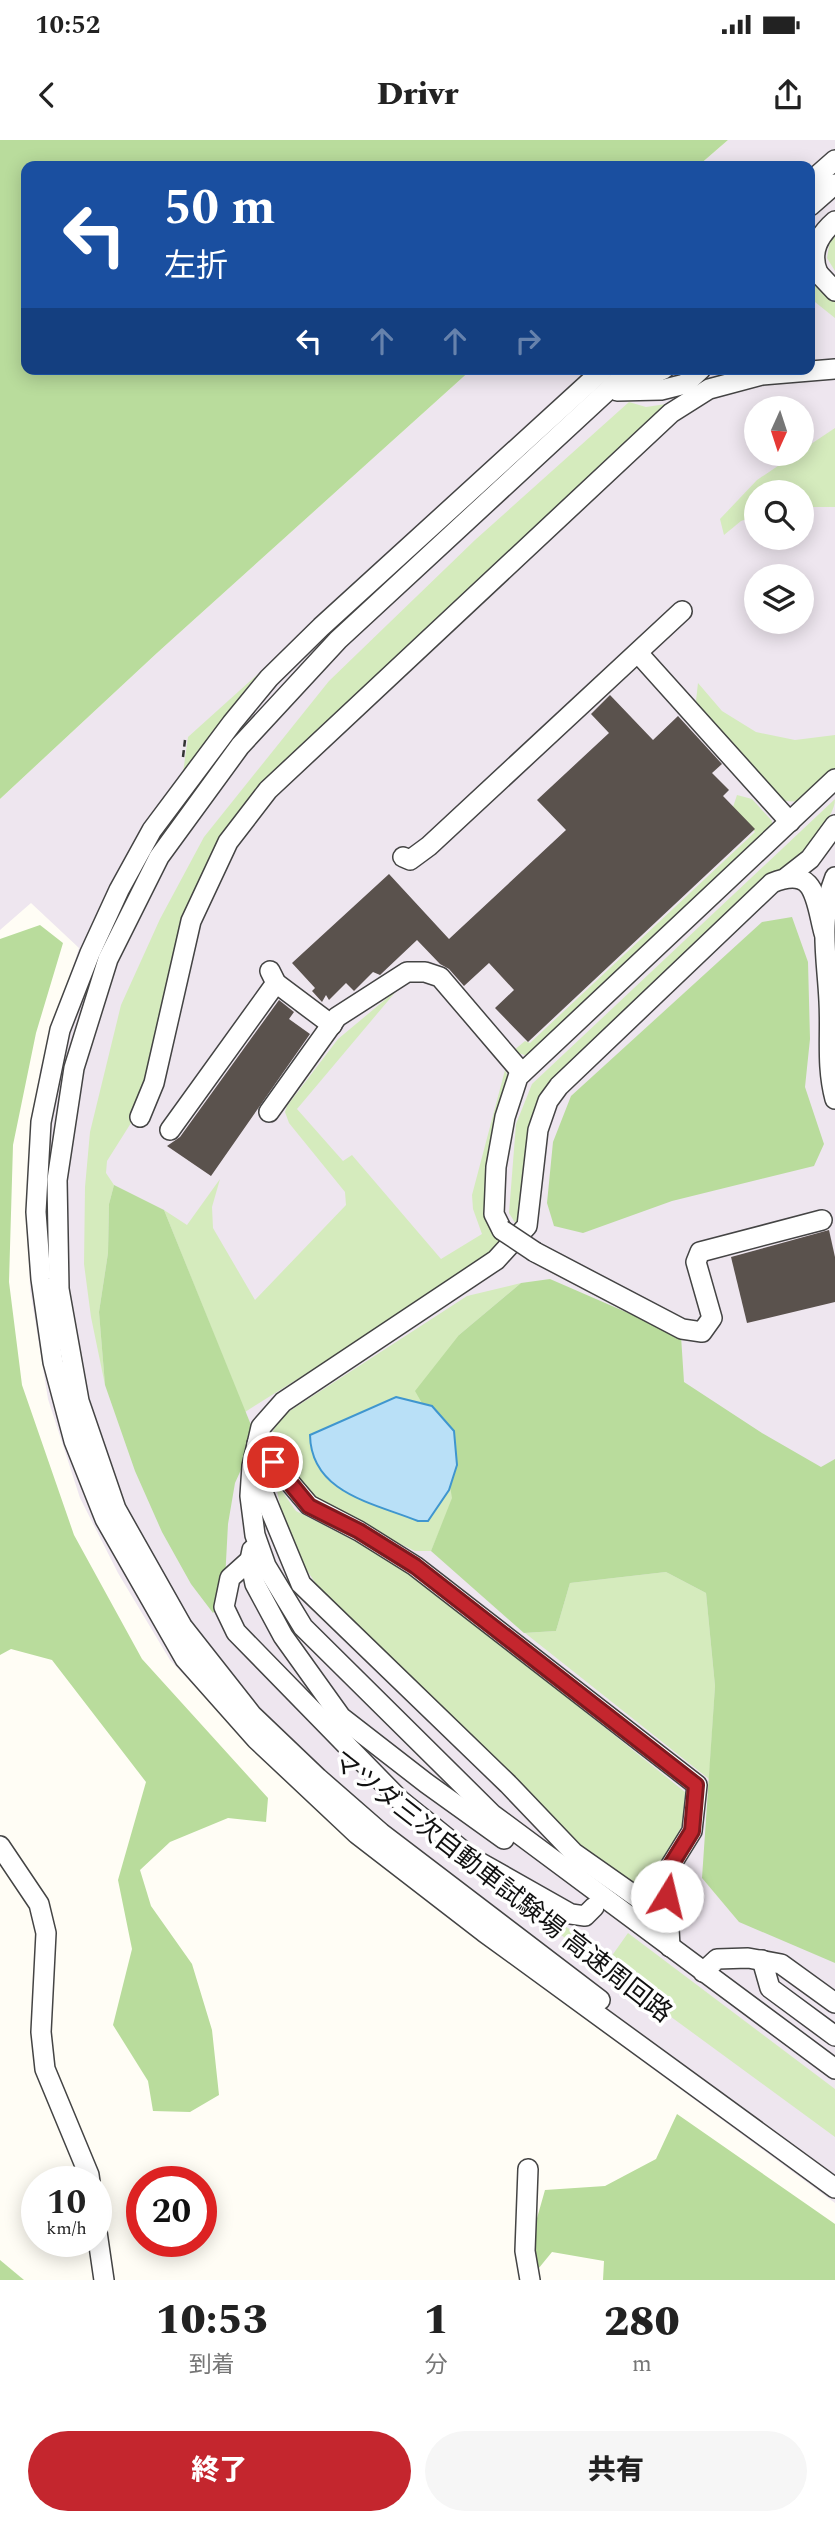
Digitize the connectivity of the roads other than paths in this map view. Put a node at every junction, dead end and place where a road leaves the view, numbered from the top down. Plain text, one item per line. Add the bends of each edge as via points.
1 (835, 160) edge
2 (815, 178) edge
3 (835, 184) edge
4 (815, 202) edge
5 (835, 221) edge
6 (815, 248) edge
7 (815, 273) edge
8 (835, 291) edge
9 (835, 369) edge
10 (815, 371) edge
11 (597, 375) edge
12 (624, 375) edge
13 (651, 375) edge
14 (695, 375) edge
15 (762, 375) edge
16 (617, 391) junction
17 (596, 401) junction
18 (682, 611) dead end
19 (638, 653) junction
20 (835, 779) edge
21 (790, 822) junction
22 (835, 825) edge
23 (403, 857) dead end
24 (787, 877) junction
25 (835, 877) edge
26 (824, 933) junction
27 (332, 1025) junction
28 (522, 1073) junction
29 (835, 1099) edge
30 (269, 1112) dead end
31 (140, 1117) dead end
32 (170, 1130) dead end
33 (821, 1220) dead end
34 (257, 1444) junction
35 (252, 1466) junction
36 (255, 1535) junction
37 (250, 1560) junction
38 (0, 1846) edge
39 (598, 1902) junction
40 (668, 1919) junction
41 (670, 1947) junction
42 (762, 1961) junction
43 (704, 1972) junction
44 (835, 2003) edge
45 (835, 2036) edge
46 (835, 2069) edge
47 (85, 2166) edge
48 (528, 2169) dead end
49 (835, 2174) edge
50 (835, 2188) edge
51 (101, 2257) edge
52 (104, 2280) edge
53 (530, 2280) edge

1 - 2 street
3 - 4 street
5 - 6 street
7 - 8 street
9 - 10 street
11 - 50 street via 269,678 152,830 90,953 60,1030 41,1122 36,1212 41,1279 53,1362 74,1441 105,1519 185,1659 256,1739 356,1834
12 - 17 street, マツダ三次自動車試験場 高速周回路
13 - 16 street
14 - 16 street via 685,384 661,390
15 - 31 street via 709,389 671,413 268,790 229,842 191,921 154,1083
16 - 17 street
17 - 49 street, マツダ三次自動車試験場 高速周回路 via 338,640 240,747 159,857 108,959 74,1068 57,1180 59,1289 79,1401 116,1509 183,1626 252,1715 381,1833
18 - 19 street
19 - 21 street
19 - 23 street via 429,846 410,860
20 - 21 street
21 - 28 street
22 - 24 street via 810,859
24 - 26 street via 801,877 813,888
24 - 34 street via 772,883 559,1086 538,1130 527,1226 496,1260 283,1402 261,1427
25 - 26 street via 827,897
26 - 29 street via 830,1003 829,1075
27 - 28 street via 337,1017 407,972 425,972 440,977
27 - 30 street
27 - 32 street via 273,977
28 - 33 street, bridge via 505,1117 496,1167 494,1214 502,1230 682,1329 702,1332 712,1318 696,1262 700,1252
34 - 35 street
34 - 40 street via 309,1506 415,1566 696,1785 692,1831 666,1873
35 - 36 street
35 - 40 street via 301,1584 568,1847
36 - 37 street
36 - 39 street via 266,1566 303,1627 492,1814
37 - 39 street via 254,1584 278,1627 341,1717 426,1783
37 - 39 street via 230,1578 228,1588 225,1607 236,1632 400,1800 472,1858 571,1914 585,1916
38 - 47 street via 39,1904 46,1933 41,2032 45,2069
39 - 41 street
40 - 41 street
41 - 43 street
42 - 43 street via 717,1959
42 - 44 street via 781,1964
42 - 45 street via 770,1989
43 - 46 street
48 - 53 street via 525,2251
51 - 52 street

